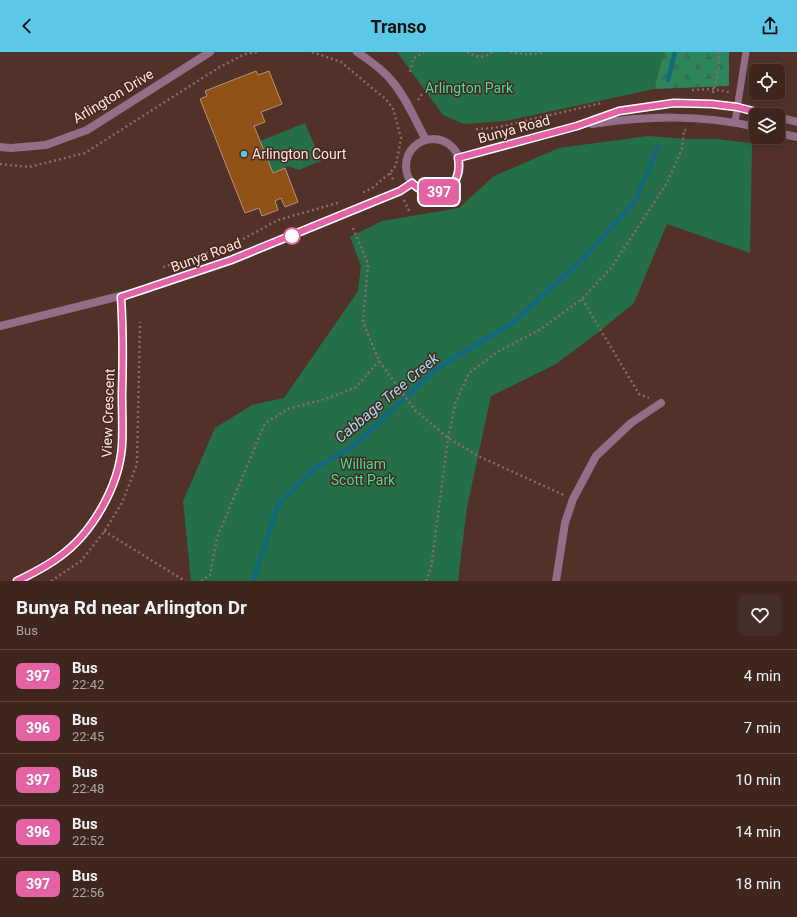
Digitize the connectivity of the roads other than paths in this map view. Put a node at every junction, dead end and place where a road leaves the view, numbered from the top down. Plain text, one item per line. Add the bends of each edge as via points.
1 (210, 52) edge
2 (357, 52) edge
3 (746, 52) edge
4 (737, 107) junction
5 (749, 110) edge
6 (785, 119) edge
7 (735, 122) junction
8 (797, 122) edge
9 (749, 125) edge
10 (577, 126) junction
11 (785, 135) edge
12 (797, 138) edge
13 (426, 140) junction
14 (0, 148) edge
15 (458, 158) junction
16 (412, 183) junction
17 (121, 297) junction
18 (0, 326) edge
19 (661, 404) road end
20 (17, 581) edge
21 (556, 581) edge

1 - 14 street, Arlington Drive via 87,130 46,145
2 - 13 street via 391,80
3 - 4 lane
4 - 5 street, Bunya Road
4 - 7 lane
4 - 10 street, Bunya Road via 674,103 619,111
6 - 8 street
7 - 9 street, Bunya Road
7 - 10 street, Bunya Road via 675,117
10 - 15 street, Bunya Road
11 - 12 street
13 - 15 street via 442,141 455,150
13 - 16 street via 418,144 407,158 407,175
15 - 16 street via 459,174 446,190 425,192
16 - 17 street, Bunya Road via 393,194 231,260
17 - 18 street, Bunya Road
17 - 20 street, View Crescent via 122,447 114,481 107,500 76,542 60,557
19 - 21 street via 631,423 596,456 573,499 565,523

